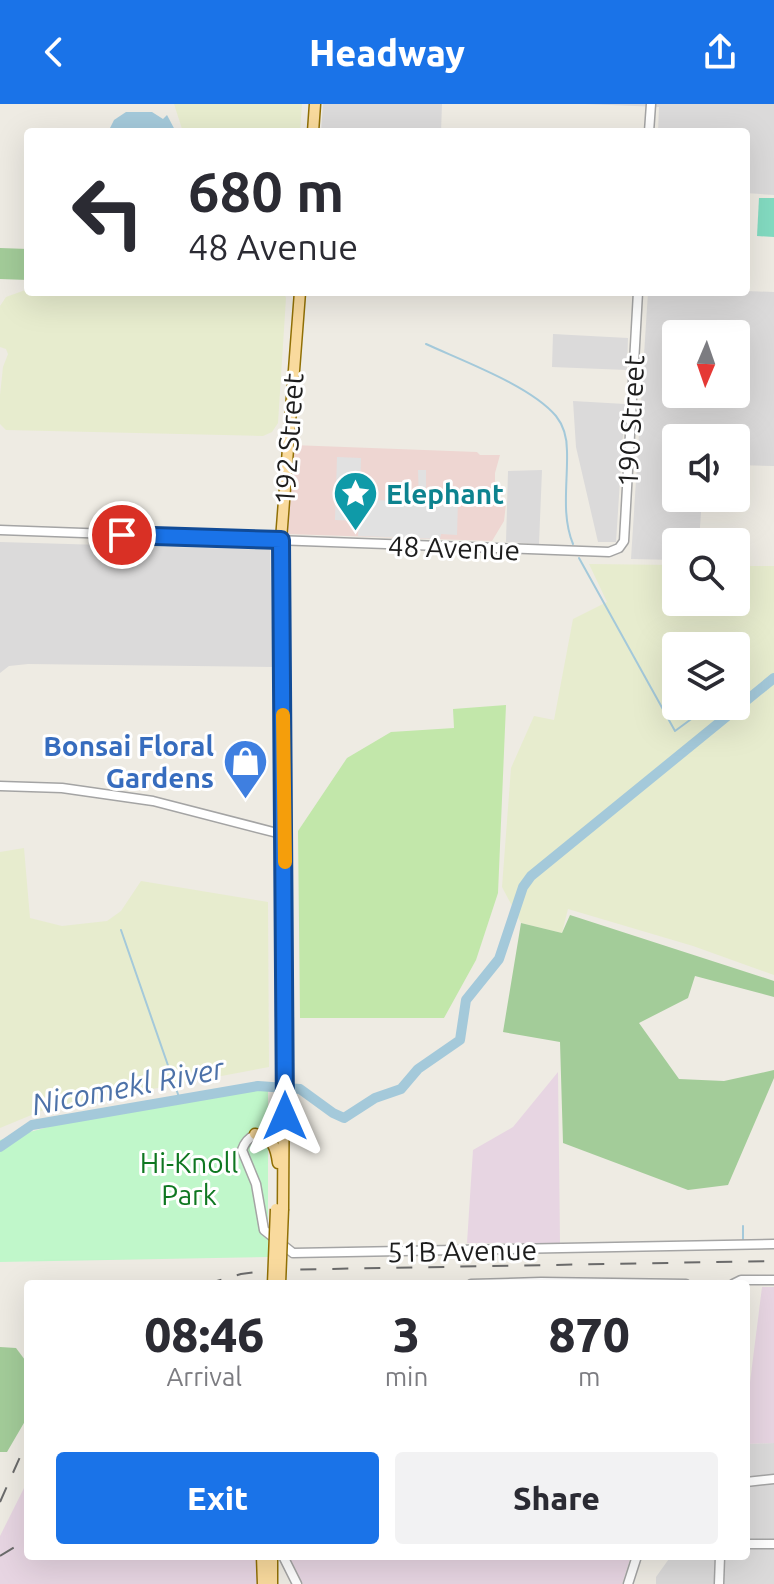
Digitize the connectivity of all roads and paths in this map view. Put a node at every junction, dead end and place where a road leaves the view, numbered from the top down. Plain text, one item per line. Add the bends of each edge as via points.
1 (315, 104) edge
2 (651, 104) edge
3 (313, 128) edge
4 (649, 128) edge
5 (300, 296) edge
6 (638, 296) edge
7 (0, 530) edge
8 (281, 540) junction
9 (619, 548) joint
10 (0, 786) edge
11 (285, 835) junction
12 (284, 1132) junction
13 (255, 1134) junction
14 (283, 1161) junction
15 (278, 1190) junction
16 (279, 1209) junction
17 (774, 1244) edge
18 (273, 1280) edge
19 (280, 1280) edge
20 (750, 1280) edge
21 (774, 1280) edge
22 (774, 1479) edge
23 (750, 1482) edge
24 (750, 1544) edge
25 (774, 1544) edge
26 (271, 1560) edge
27 (272, 1560) edge
28 (275, 1560) edge
29 (636, 1560) edge
30 (720, 1560) edge
31 (263, 1584) edge
32 (272, 1584) edge
33 (297, 1584) edge
34 (628, 1584) edge
35 (719, 1584) edge

1 - 3 main road
2 - 4 street
5 - 8 main road, 192 Street
6 - 9 street, 190 Street via 625,529
7 - 8 street, 48 Avenue
8 - 9 street, 48 Avenue via 596,554
8 - 11 main road, 192 Street
10 - 11 street via 62,788 153,801
11 - 12 main road, 192 Street
12 - 13 street
12 - 14 main road, 192 Street
13 - 15 main road via 273,1142
13 - 17 street, 51B Avenue via 242,1150 256,1184 263,1226 293,1253
14 - 15 main road, 192 Street
14 - 16 main road, 192 Street
15 - 16 main road, 192 Street
16 - 18 main road, 192 Street, bridge
16 - 19 main road, 192 Street, bridge
20 - 21 street
22 - 23 street
24 - 25 street
26 - 31 main road
27 - 32 main road
28 - 33 street
29 - 34 street
30 - 35 street

